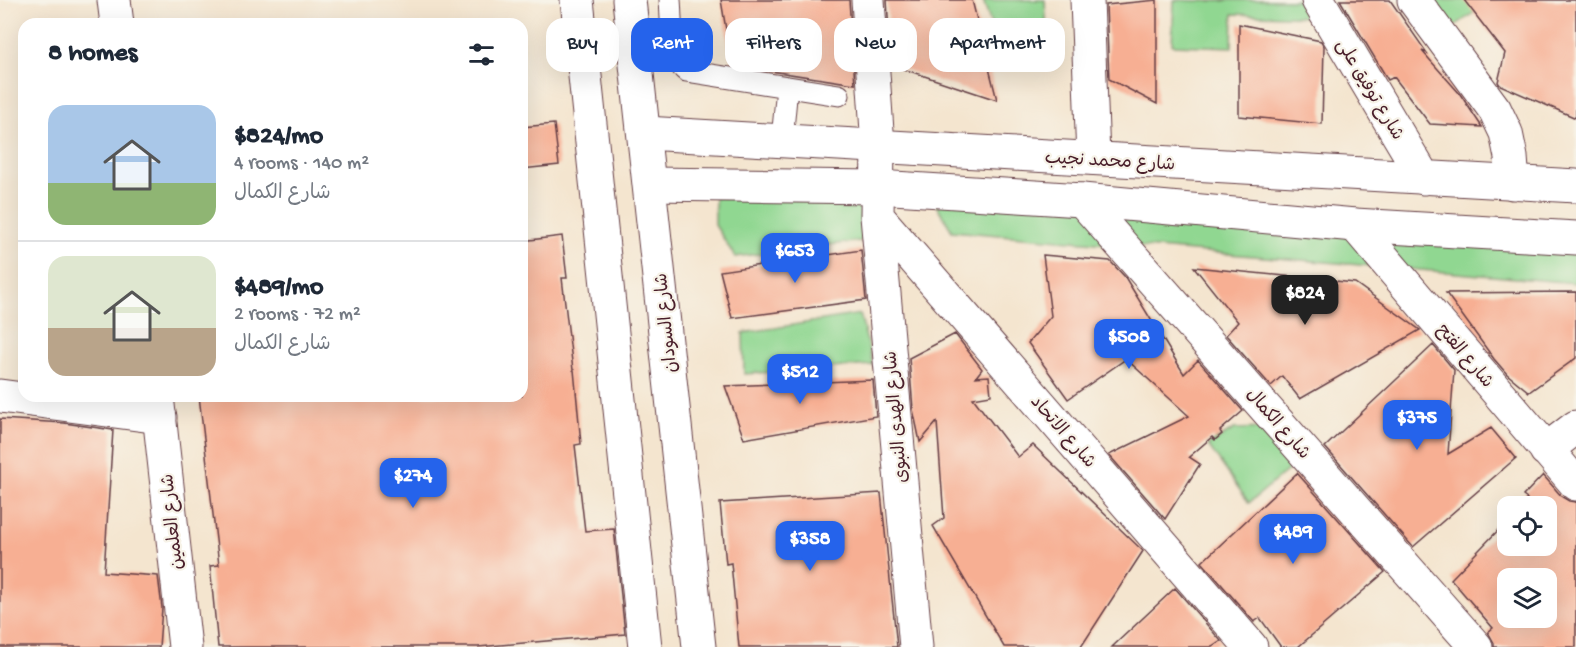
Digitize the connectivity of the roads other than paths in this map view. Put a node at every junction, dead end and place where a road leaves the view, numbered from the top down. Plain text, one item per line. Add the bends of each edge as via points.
1 (114, 0) edge
2 (577, 0) edge
3 (630, 0) edge
4 (670, 0) edge
5 (868, 0) edge
6 (1087, 0) edge
7 (1318, 0) edge
8 (1414, 0) edge
9 (116, 18) edge
10 (787, 87) junction
11 (839, 95) dead end
12 (645, 133) junction
13 (782, 140) junction
14 (878, 146) junction
15 (1093, 159) junction
16 (1424, 178) junction
17 (1513, 183) junction
18 (650, 184) junction
19 (1576, 186) edge
20 (1082, 200) junction
21 (878, 201) junction
22 (1355, 225) junction
23 (1576, 237) edge
24 (0, 396) edge
25 (18, 397) edge
26 (86, 402) edge
27 (158, 407) edge
28 (1576, 427) edge
29 (1546, 450) junction
30 (1576, 484) edge
31 (913, 615) junction
32 (185, 647) edge
33 (645, 647) edge
34 (699, 647) edge
35 (916, 647) edge
36 (942, 647) edge
37 (1251, 647) edge
38 (1476, 647) edge

1 - 9 street
2 - 33 street
3 - 12 street, شارع السودان
4 - 10 lane via 675,55 686,71
5 - 14 street, شارع الهدى النبوى
6 - 15 street
7 - 16 street, شارع توفيق على
8 - 17 street via 1495,110 1506,133
10 - 11 lane
10 - 13 lane
12 - 13 street, شارع محمد نجيب
12 - 18 street, شارع السودان
13 - 14 street, شارع محمد نجيب
14 - 15 street, شارع محمد نجيب
14 - 21 street, شارع الهدى النبوى
15 - 16 street, شارع محمد نجيب
16 - 17 street, شارع محمد نجيب
17 - 19 street, شارع محمد نجيب
18 - 21 street
18 - 34 street, شارع السودان
20 - 21 street
20 - 22 street
20 - 38 street, شارع الكمال
21 - 31 street, شارع الهدى النبوى
21 - 37 street, شارع الاتحاد
22 - 23 street
22 - 29 street, شارع الفتح
24 - 25 street
26 - 27 street
27 - 32 street, شارع العلمين
28 - 29 street
29 - 30 street, شارع الفتح
31 - 35 street, شارع الهدى النبوى
31 - 36 street

